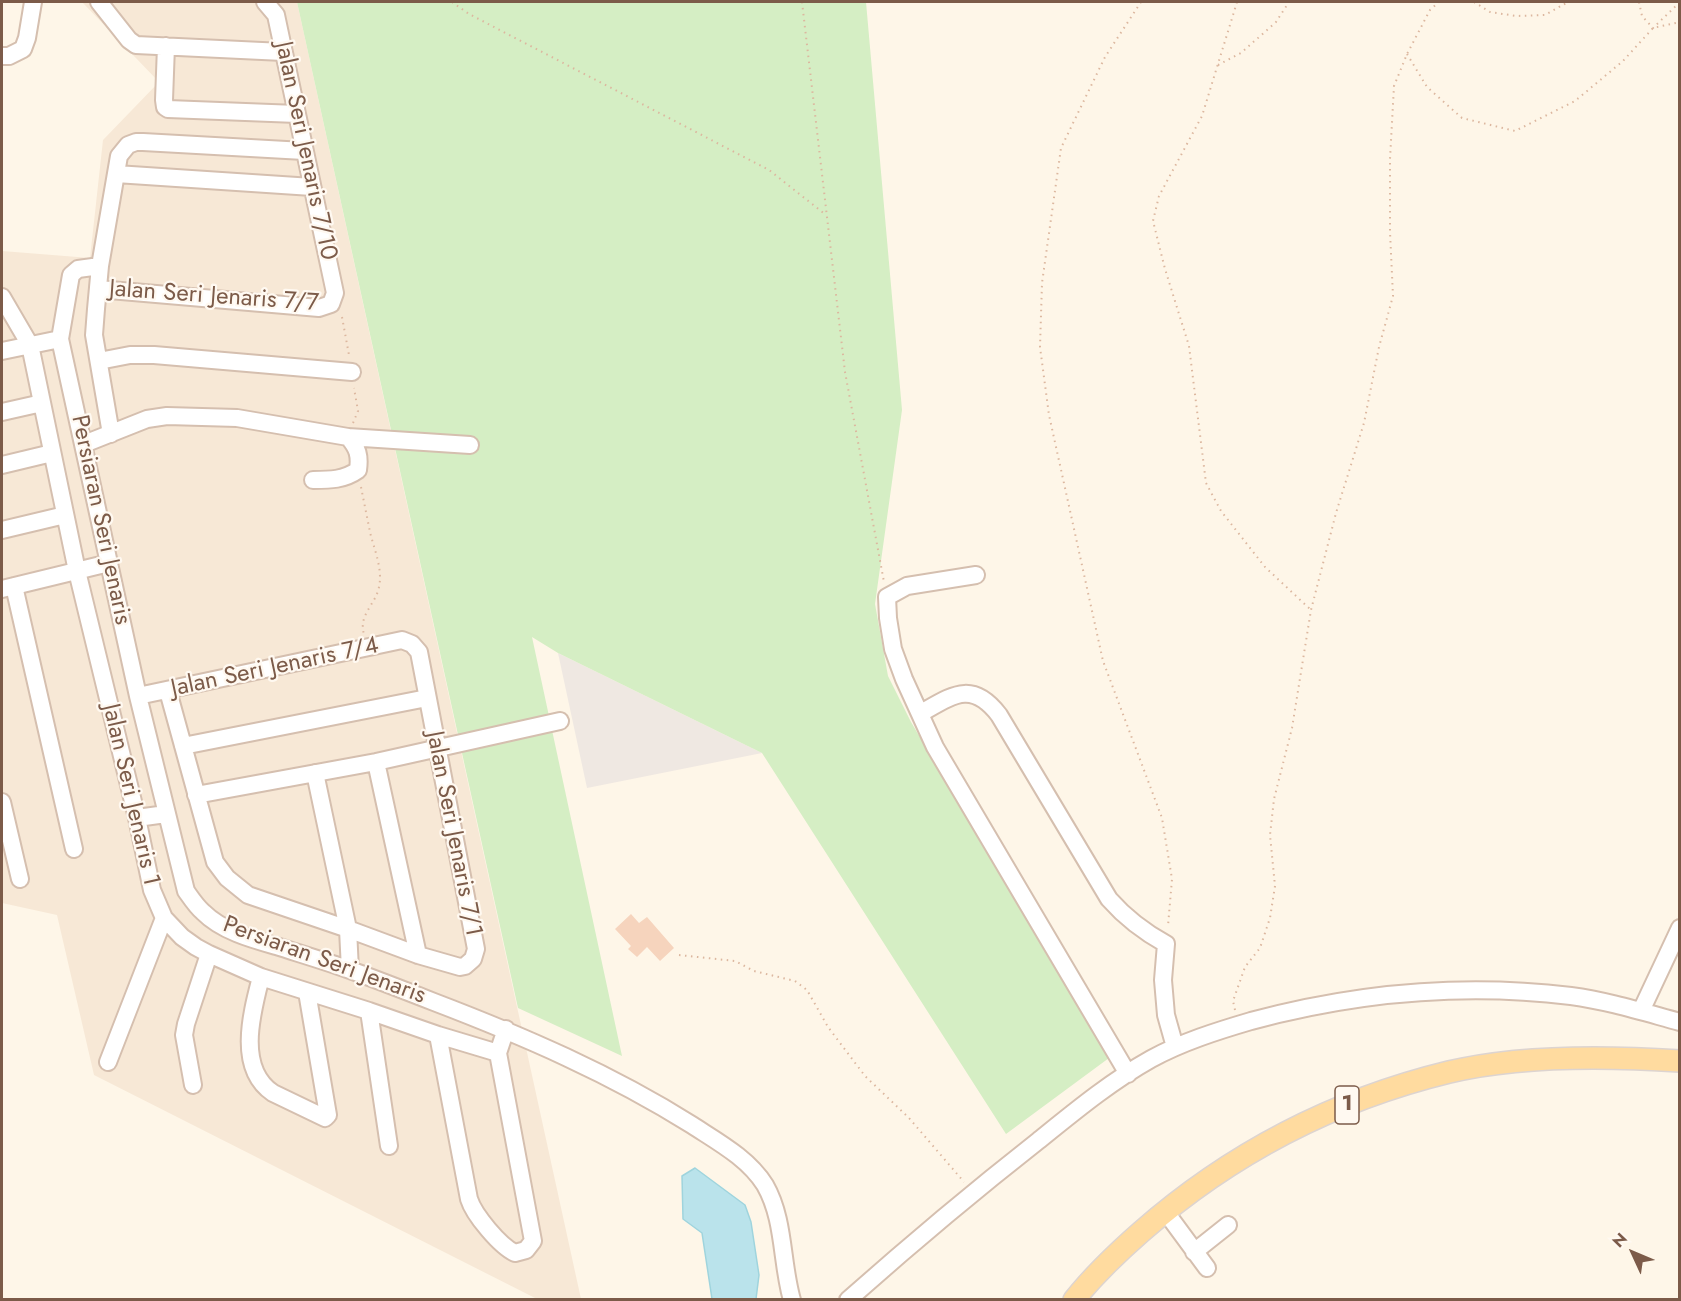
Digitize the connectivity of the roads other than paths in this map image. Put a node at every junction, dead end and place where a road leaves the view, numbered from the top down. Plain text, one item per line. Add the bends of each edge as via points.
1 (33, 2) edge
2 (99, 2) edge
3 (265, 2) edge
4 (166, 46) junction
5 (284, 52) junction
6 (2, 56) edge
7 (297, 114) junction
8 (304, 151) junction
9 (116, 174) junction
10 (312, 187) junction
11 (100, 266) junction
12 (98, 289) junction
13 (2, 297) edge
14 (331, 304) joint
15 (60, 339) junction
16 (30, 345) junction
17 (2, 351) edge
18 (99, 362) junction
19 (352, 372) dead end
20 (42, 403) junction
21 (2, 412) edge
22 (111, 434) junction
23 (348, 437) junction
24 (84, 444) junction
25 (470, 445) dead end
26 (52, 453) junction
27 (2, 465) edge
28 (314, 480) dead end
29 (65, 515) junction
30 (2, 530) edge
31 (109, 563) junction
32 (77, 571) junction
33 (976, 575) dead end
34 (8, 588) edge
35 (412, 644) joint
36 (168, 691) junction
37 (138, 696) junction
38 (428, 698) junction
39 (921, 713) junction
40 (560, 721) dead end
41 (183, 746) junction
42 (436, 747) junction
43 (376, 762) junction
44 (315, 773) junction
45 (196, 795) junction
46 (2, 802) edge
47 (166, 814) junction
48 (136, 818) junction
49 (74, 849) dead end
50 (20, 879) dead end
51 (164, 918) junction
52 (1680, 928) edge
53 (348, 929) junction
54 (209, 954) junction
55 (418, 955) junction
56 (350, 970) junction
57 (261, 977) junction
58 (307, 992) junction
59 (369, 1011) junction
60 (1641, 1011) junction
61 (1680, 1022) edge
62 (506, 1029) junction
63 (438, 1035) junction
64 (1175, 1047) junction
65 (498, 1053) junction
66 (1680, 1061) edge
67 (108, 1062) dead end
68 (1128, 1074) junction
69 (193, 1085) dead end
70 (389, 1146) dead end
71 (1165, 1211) junction
72 (1228, 1225) dead end
73 (1194, 1252) junction
74 (1207, 1268) dead end
75 (790, 1298) edge
76 (848, 1299) edge
77 (1074, 1299) edge

1 - 6 street via 23,49
2 - 4 street via 136,45
3 - 5 street, Jalan Seri Jenaris 7/10 via 276,15
4 - 5 street
4 - 7 street via 165,107
5 - 7 street, Jalan Seri Jenaris 7/10
7 - 8 street, Jalan Seri Jenaris 7/10
8 - 9 street via 136,142 120,156
8 - 10 street, Jalan Seri Jenaris 7/10
9 - 10 street
9 - 11 street
10 - 14 street, Jalan Seri Jenaris 7/10 via 335,293
11 - 12 street
11 - 15 street via 78,269 71,275
12 - 14 street, Jalan Seri Jenaris 7/7 via 319,308
12 - 18 street via 94,335
13 - 16 street, Jalan Seri Jenaris 1
15 - 16 street
15 - 24 street, Persiaran Seri Jenaris
16 - 17 street
16 - 20 street, Jalan Seri Jenaris 1
18 - 19 street via 130,355 154,355
18 - 22 street
20 - 21 street
20 - 26 street, Jalan Seri Jenaris 1
22 - 23 street via 147,419 190,416 237,418
22 - 24 street
23 - 25 street
23 - 28 street via 357,447 358,470 341,479
24 - 31 street, Persiaran Seri Jenaris
26 - 27 street
26 - 29 street, Jalan Seri Jenaris 1
29 - 30 street
29 - 32 street, Jalan Seri Jenaris 1
31 - 32 street
31 - 37 street, Persiaran Seri Jenaris
32 - 34 street
32 - 48 street, Jalan Seri Jenaris 1
33 - 39 street via 907,586 887,597 893,650
34 - 49 street
35 - 36 street, Jalan Seri Jenaris 7/4 via 402,640
35 - 38 street, Jalan Seri Jenaris 7/1 via 419,652
36 - 37 street, Jalan Seri Jenaris 7/4
36 - 41 street, Jalan Seri Jenaris 7/1
37 - 47 street, Persiaran Seri Jenaris
38 - 41 street
38 - 42 street, Jalan Seri Jenaris 7/1
39 - 64 street via 964,694 976,695 999,715 1109,899 1166,944 1166,1015
39 - 68 street via 947,768
40 - 42 street
41 - 45 street, Jalan Seri Jenaris 7/1
42 - 43 street
42 - 55 street, Jalan Seri Jenaris 7/1 via 476,949 472,959 460,967
43 - 44 street
43 - 55 street
44 - 45 street
44 - 53 street
45 - 53 street, Jalan Seri Jenaris 7/1 via 215,862 227,878 248,895
46 - 50 street
47 - 48 street
47 - 56 street, Persiaran Seri Jenaris via 186,891 203,912 250,938
48 - 51 street, Jalan Seri Jenaris 1 via 152,890
51 - 54 street, Jalan Seri Jenaris 1 via 182,937
51 - 67 street
52 - 60 street
53 - 55 street, Jalan Seri Jenaris 7/1
53 - 56 street
54 - 57 street, Jalan Seri Jenaris 1
54 - 69 street via 184,1035
56 - 62 street, Persiaran Seri Jenaris
57 - 58 street, Jalan Seri Jenaris 1
57 - 58 street via 250,1029 252,1060 258,1077 265,1088 323,1118 328,1115
58 - 59 street, Jalan Seri Jenaris 1
59 - 63 street, Jalan Seri Jenaris 1
59 - 70 street
60 - 61 street
60 - 64 street via 1613,1003 1514,991 1446,991 1374,997 1290,1011
62 - 65 street
62 - 75 street, Persiaran Seri Jenaris via 630,1088 748,1164 772,1201
63 - 65 street, Jalan Seri Jenaris 1
63 - 65 street via 471,1207 515,1253 526,1250 533,1241
64 - 68 street
66 - 71 main road, 1 via 1513,1062 1450,1072 1403,1085 1283,1133
68 - 76 street via 972,1192
71 - 73 street
71 - 77 main road, 1
72 - 73 street
73 - 74 street

